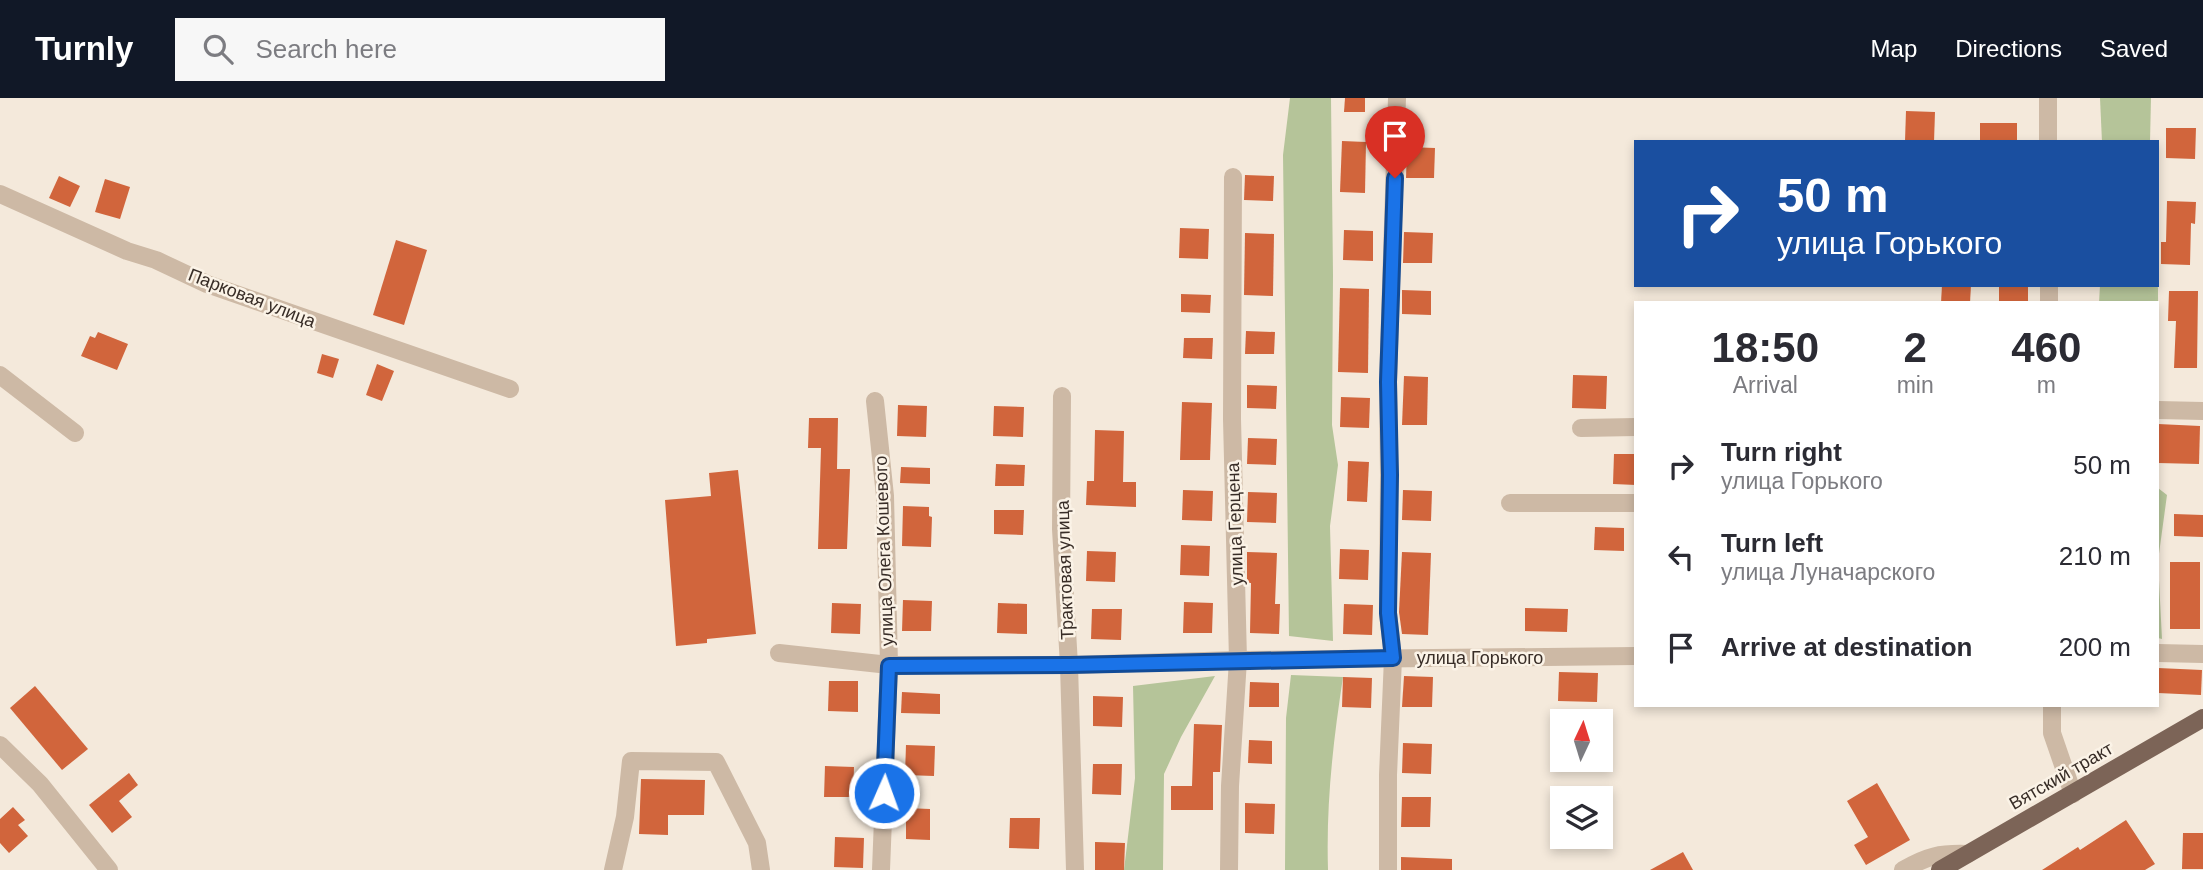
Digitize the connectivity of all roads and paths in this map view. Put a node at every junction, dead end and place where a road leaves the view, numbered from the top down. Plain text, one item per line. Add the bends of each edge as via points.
1 (1398, 98) edge
2 (2048, 98) edge
3 (2048, 140) edge
4 (1233, 177) dead end
5 (0, 194) edge
6 (0, 375) edge
7 (510, 390) dead end
8 (1062, 396) dead end
9 (875, 401) dead end
10 (2159, 410) edge
11 (2203, 411) edge
12 (1634, 426) edge
13 (1581, 428) dead end
14 (75, 433) dead end
15 (1510, 503) dead end
16 (1634, 503) edge
17 (779, 653) dead end
18 (2159, 653) edge
19 (2203, 654) edge
20 (1634, 656) edge
21 (1393, 658) junction
22 (1238, 660) junction
23 (1069, 665) junction
24 (889, 666) junction
25 (2052, 707) edge
26 (2203, 718) edge
27 (0, 746) edge
28 (2073, 794) junction
29 (1968, 854) junction
30 (109, 870) edge
31 (613, 870) edge
32 (761, 870) edge
33 (881, 870) edge
34 (1075, 870) edge
35 (1229, 870) edge
36 (1388, 870) edge
37 (1903, 870) edge
38 (1940, 870) edge

1 - 21 street via 1388,382 1388,613
2 - 3 street
4 - 22 street, улица Герцена via 1232,419
5 - 7 street, Парковая улица via 207,285
6 - 14 street
8 - 23 street, Трактовая улица via 1061,528
9 - 24 street, улица Олега Кошевого via 885,496
10 - 11 street
12 - 13 street
15 - 16 street
17 - 24 street, улица Горького
18 - 19 street
20 - 21 street, улица Горького
21 - 22 street, улица Горького
21 - 36 street
22 - 23 street, улица Горького
22 - 35 street, улица Герцена
23 - 24 street, улица Горького
23 - 34 street, Трактовая улица
24 - 33 street, улица Олега Кошевого
25 - 28 street via 2052,733
26 - 28 main road, Вятский тракт
27 - 30 street via 40,784
28 - 29 main road, Вятский тракт
29 - 37 street via 1942,853
29 - 38 main road, Вятский тракт
31 - 32 street via 631,761 643,761 716,762 757,843

